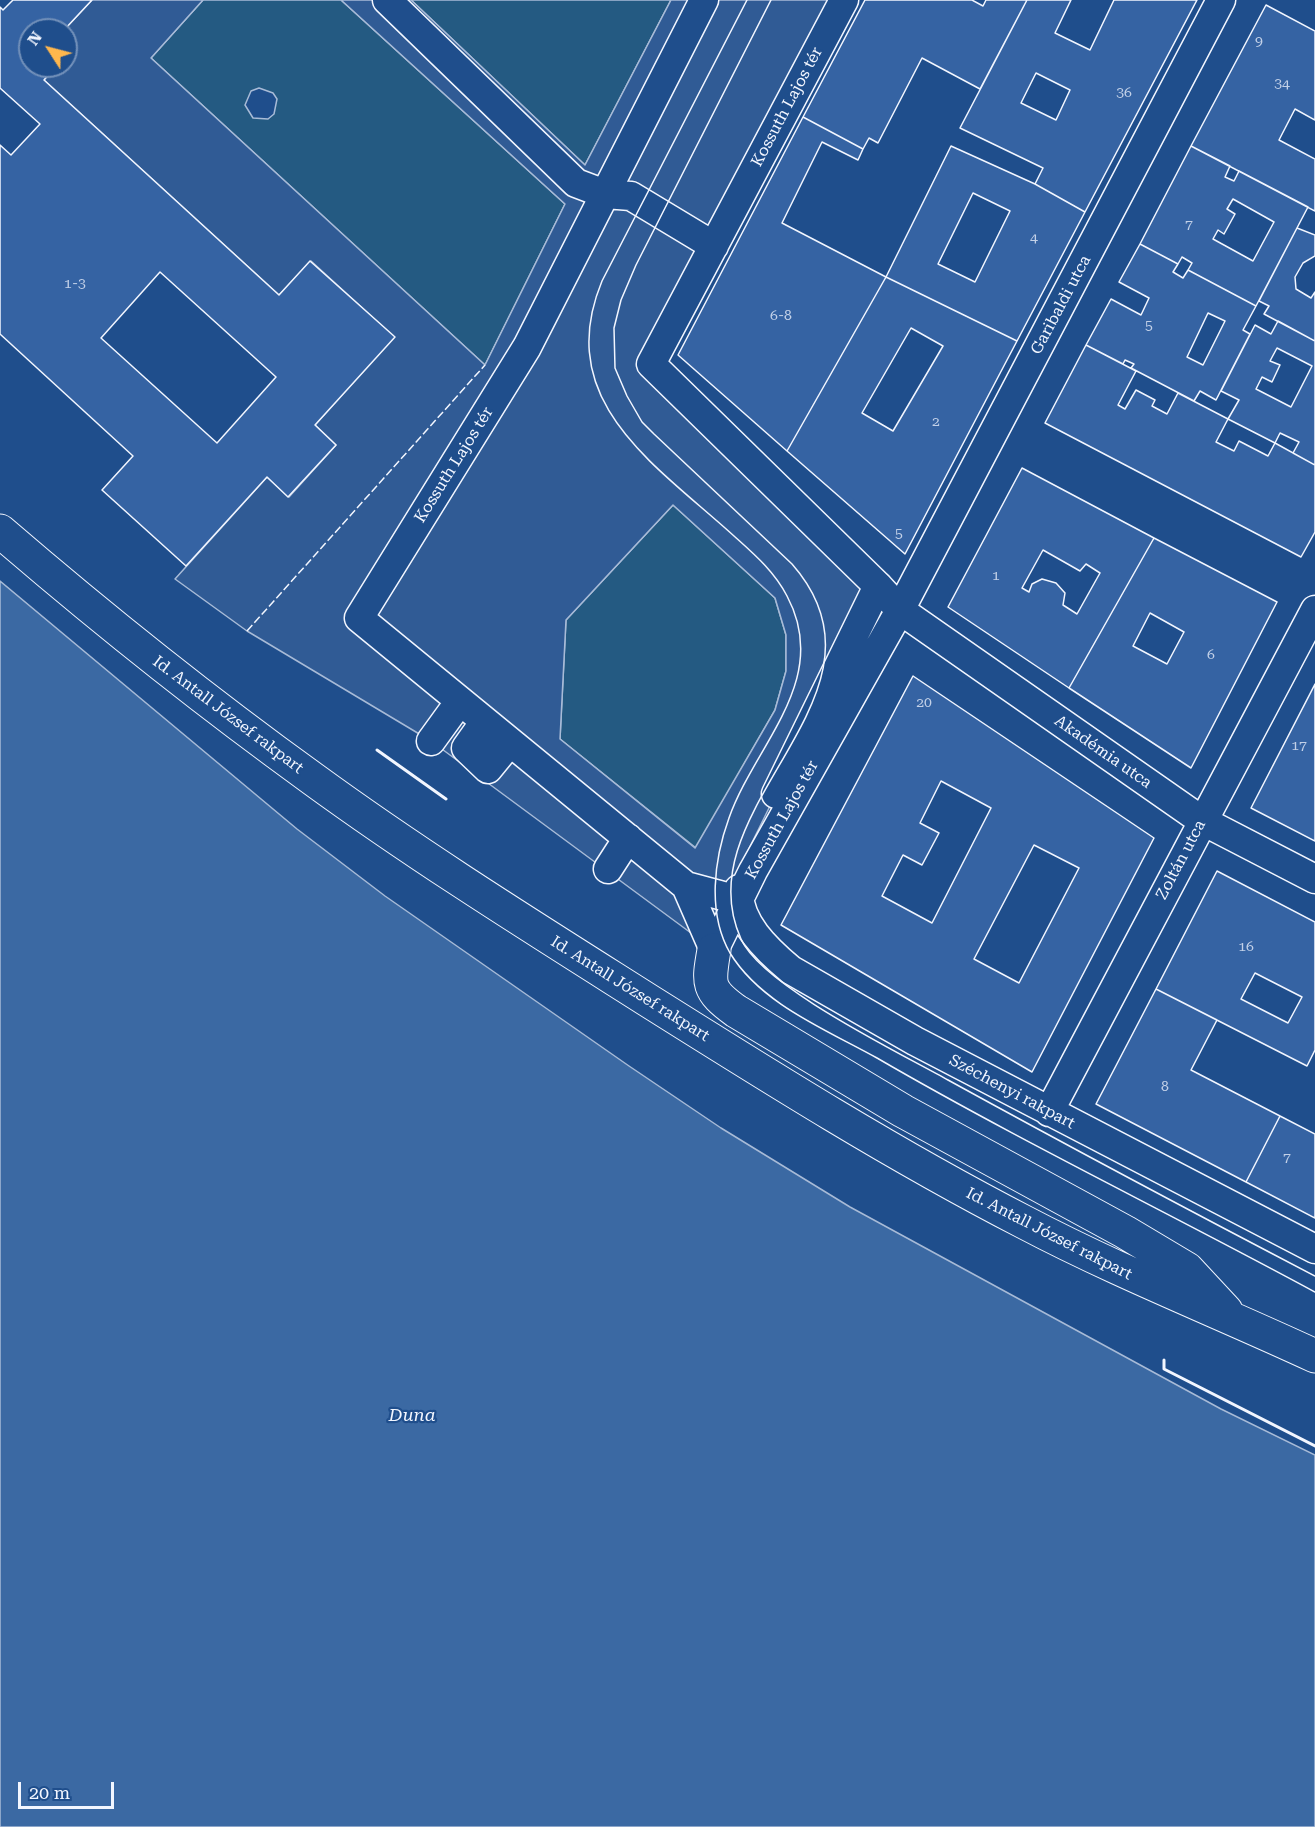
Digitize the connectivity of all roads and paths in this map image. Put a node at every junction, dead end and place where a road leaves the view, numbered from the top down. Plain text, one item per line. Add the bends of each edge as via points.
1 (387, 0) edge
2 (704, 0) edge
3 (844, 0) edge
4 (1221, 0) edge
5 (605, 194) junction
6 (714, 246) junction
7 (0, 531) edge
8 (878, 586) junction
9 (900, 610) junction
10 (1315, 610) edge
11 (460, 701) junction
12 (431, 741) dead end
13 (1202, 820) junction
14 (628, 838) junction
15 (608, 869) dead end
16 (1315, 879) edge
17 (686, 886) junction
18 (738, 900) junction
19 (714, 950) junction
20 (1049, 1112) junction
21 (1315, 1249) edge
22 (1231, 1317) junction
23 (1315, 1356) edge

1 - 5 street via 576,183
2 - 5 street, Kossuth Lajos tér
3 - 6 street, Kossuth Lajos tér
4 - 9 street, Garibaldi utca
5 - 6 street via 631,196
5 - 11 street, Kossuth Lajos tér via 527,347 359,618
6 - 8 street, Kossuth Lajos tér via 651,364
7 - 22 main road, Id. Antall József rakpart via 180,679 316,782 588,963 888,1149 1139,1280
8 - 9 street, Kossuth Lajos tér
8 - 18 street, Kossuth Lajos tér via 740,867
9 - 13 street, Akadémia utca
9 - 18 street, Kossuth Lajos tér
10 - 13 street, Zoltán utca
11 - 12 street
11 - 14 street, Kossuth Lajos tér
13 - 16 street, Akadémia utca
13 - 20 street, Zoltán utca
14 - 15 street
14 - 17 street, Kossuth Lajos tér
17 - 18 street, Kossuth Lajos tér
17 - 19 street, Kossuth Lajos tér
18 - 19 street, Kossuth Lajos tér
18 - 20 street, Széchenyi rakpart via 744,919 773,955 791,970
19 - 22 main road via 709,980 716,996 736,1011 903,1111 1187,1269
20 - 21 street, Széchenyi rakpart
22 - 23 main road, Id. Antall József rakpart

